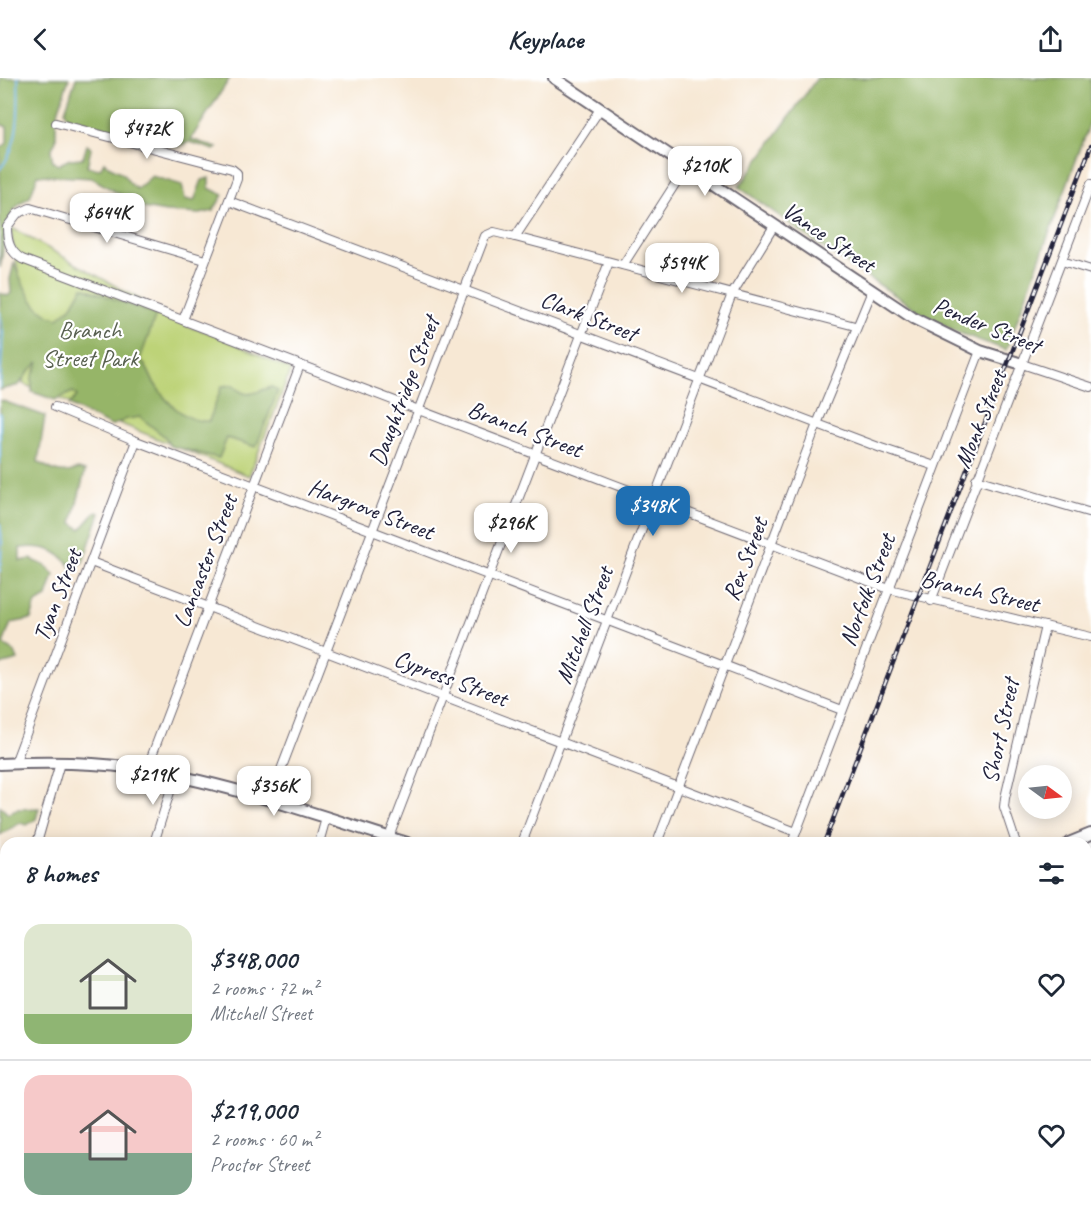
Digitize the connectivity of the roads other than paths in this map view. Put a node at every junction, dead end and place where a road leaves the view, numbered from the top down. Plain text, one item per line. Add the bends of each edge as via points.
1 (554, 78) edge
2 (600, 109) junction
3 (56, 123) dead end
4 (686, 167) junction
5 (1091, 184) edge
6 (229, 201) junction
7 (774, 226) junction
8 (515, 237) junction
9 (205, 260) junction
10 (1062, 261) junction
11 (609, 262) junction
12 (623, 265) junction
13 (1091, 270) edge
14 (464, 289) junction
15 (872, 291) junction
16 (732, 294) junction
17 (183, 320) junction
18 (855, 326) junction
19 (581, 334) junction
20 (980, 351) junction
21 (1022, 364) junction
22 (300, 365) junction
23 (700, 378) junction
24 (1091, 387) edge
25 (55, 407) dead end
26 (418, 409) junction
27 (817, 424) junction
28 (136, 441) junction
29 (537, 454) junction
30 (935, 466) junction
31 (976, 479) junction
32 (255, 485) junction
33 (653, 500) junction
34 (1091, 513) edge
35 (372, 530) junction
36 (771, 545) junction
37 (91, 562) junction
38 (490, 575) junction
39 (889, 589) junction
40 (931, 600) junction
41 (209, 606) junction
42 (606, 620) junction
43 (1045, 626) junction
44 (1091, 637) edge
45 (326, 651) junction
46 (725, 665) junction
47 (444, 697) junction
48 (842, 710) junction
49 (561, 741) junction
50 (60, 762) junction
51 (15, 763) junction
52 (0, 764) edge
53 (146, 771) junction
54 (175, 776) junction
55 (679, 786) junction
56 (269, 801) junction
57 (326, 818) junction
58 (796, 832) junction
59 (39, 837) edge
60 (156, 837) edge
61 (321, 837) edge
62 (389, 837) joint
63 (524, 837) edge
64 (659, 837) edge
65 (794, 837) edge
66 (1014, 837) edge

1 - 2 street, Vance Street
2 - 4 street, Vance Street
2 - 8 street
3 - 6 street via 232,169 237,172 237,179
4 - 7 street, Vance Street
4 - 12 street
5 - 10 street, Monk Street
6 - 9 street
6 - 14 street, Clark Street
7 - 15 street, Vance Street
7 - 16 street, Mitchell Street
8 - 11 street
8 - 14 street, Daughtridge Street via 494,232 485,236
9 - 17 street
9 - 17 street, Branch Street via 30,208 17,214 7,228 10,247 22,259
10 - 13 street
10 - 21 street, Monk Street
11 - 12 street
11 - 19 street
12 - 16 street
14 - 19 street, Clark Street
14 - 26 street, Daughtridge Street
15 - 18 street, Rex Street
15 - 20 street, Pender Street via 936,331
16 - 18 street
16 - 23 street, Mitchell Street
17 - 22 street, Branch Street
18 - 27 street, Rex Street
19 - 23 street, Clark Street
19 - 29 street
20 - 21 street, Pender Street
20 - 30 street, Norfolk Street
21 - 24 street, Pender Street
21 - 31 street, Monk Street
22 - 26 street, Branch Street
22 - 32 street, Lancaster Street
23 - 27 street, Clark Street
23 - 33 street, Mitchell Street
25 - 28 street, Hargrove Street
26 - 29 street, Branch Street
26 - 35 street, Daughtridge Street
27 - 30 street, Clark Street
27 - 36 street, Rex Street
28 - 32 street, Hargrove Street
28 - 37 street, Tyan Street
29 - 33 street, Branch Street
29 - 38 street
30 - 39 street, Norfolk Street
31 - 34 street
31 - 40 street, Monk Street
32 - 35 street, Hargrove Street
32 - 41 street, Lancaster Street
33 - 36 street, Branch Street
33 - 42 street, Mitchell Street
35 - 38 street, Hargrove Street
35 - 45 street, Daughtridge Street
36 - 39 street, Branch Street
36 - 46 street, Rex Street
37 - 41 street, Cypress Street
37 - 51 street, Tyan Street
38 - 42 street, Hargrove Street
38 - 47 street
39 - 40 street, Branch Street
39 - 48 street, Norfolk Street
40 - 43 street, Branch Street
41 - 45 street, Cypress Street
41 - 53 street, Lancaster Street
42 - 46 street, Hargrove Street
42 - 49 street, Mitchell Street
43 - 44 street, Branch Street
43 - 66 street, Short Street via 1005,798
45 - 47 street, Cypress Street
45 - 56 street, Daughtridge Street
46 - 48 street, Hargrove Street
46 - 55 street, Rex Street
47 - 49 street, Cypress Street
47 - 62 street
48 - 58 street, Norfolk Street
49 - 55 street, Cypress Street
49 - 63 street, Mitchell Street
50 - 51 street
50 - 53 street
50 - 59 street
51 - 52 street
53 - 54 street
54 - 56 street
54 - 60 street
55 - 58 street, Cypress Street
55 - 64 street, Rex Street
56 - 57 street
57 - 61 street
57 - 62 street
58 - 65 street, Norfolk Street

